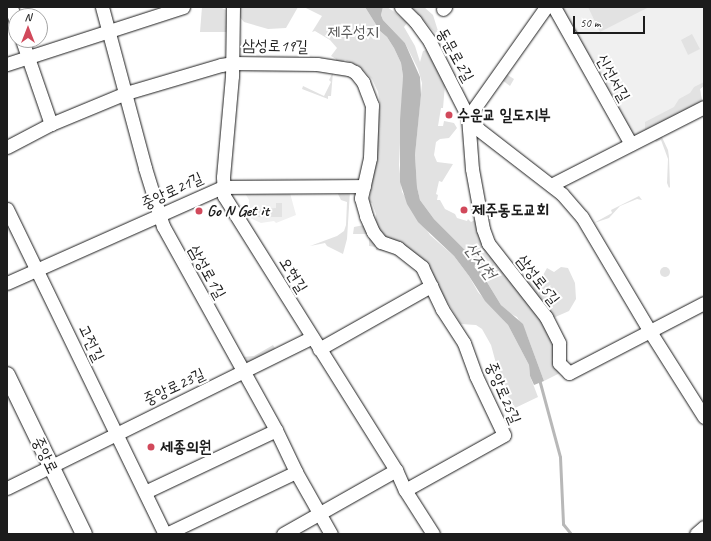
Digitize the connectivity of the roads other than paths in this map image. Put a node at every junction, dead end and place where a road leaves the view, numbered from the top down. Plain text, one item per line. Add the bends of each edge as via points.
1 (102, 7) edge
2 (183, 7) edge
3 (233, 7) edge
4 (401, 7) edge
5 (546, 7) edge
6 (554, 7) edge
7 (109, 31) junction
8 (25, 48) edge
9 (28, 56) junction
10 (232, 63) junction
11 (7, 64) edge
12 (126, 93) junction
13 (462, 103) joint
14 (704, 107) edge
15 (468, 117) junction
16 (51, 124) junction
17 (631, 144) junction
18 (7, 147) edge
19 (551, 185) junction
20 (364, 186) junction
21 (223, 187) junction
22 (7, 209) edge
23 (160, 216) junction
24 (37, 270) junction
25 (7, 283) edge
26 (431, 286) junction
27 (704, 303) edge
28 (649, 330) junction
29 (312, 337) junction
30 (319, 349) junction
31 (243, 372) junction
32 (7, 375) edge
33 (704, 417) edge
34 (276, 430) junction
35 (116, 433) junction
36 (51, 466) junction
37 (396, 470) junction
38 (296, 472) junction
39 (7, 488) edge
40 (405, 490) junction
41 (145, 492) junction
42 (320, 514) junction
43 (704, 527) edge
44 (84, 534) edge
45 (166, 534) edge
46 (283, 534) edge
47 (331, 534) edge
48 (433, 534) edge
49 (696, 534) edge

1 - 7 street, 삼성로1길
2 - 7 street
3 - 10 street, 오현길
4 - 13 street, 동문로2길 via 430,42
5 - 15 street
6 - 17 street, 신선서길
7 - 9 street
7 - 12 street, 삼성로1길
8 - 9 street
9 - 11 street
9 - 16 street
10 - 12 street, 삼성로19길
10 - 20 street, 삼성로19길 via 329,65 349,69 360,76 370,99 372,112 370,158
10 - 21 street, 오현길
12 - 16 street, 삼성로19길
12 - 23 street, 삼성로1길
13 - 15 street, 삼성로5길
14 - 17 street
15 - 19 street, 삼성로5길 via 485,136
15 - 28 street, 삼성로5길 via 472,169 485,237 496,255 546,317 559,343 558,358 561,366 572,372
16 - 18 street, 삼성로19길
17 - 19 street
19 - 28 street, 삼성로5길 via 569,200 582,216
20 - 21 street, 중앙로21길
20 - 26 street, 삼성로19길 via 362,204 373,232 381,242 398,248 418,262
21 - 23 street, 중앙로21길
21 - 29 street, 오현길 via 224,196
22 - 24 street, 고전길
23 - 24 street, 중앙로21길
23 - 31 street, 삼성로1길 via 184,267
24 - 25 street, 중앙로21길
24 - 35 street, 고전길
26 - 30 street
26 - 40 street, 중앙로25길 via 442,309 462,338 476,376 504,435
27 - 28 street
28 - 33 street, 삼성로5길
29 - 30 street, 오현길
29 - 31 street, 중앙로23길
30 - 37 street, 오현길
31 - 34 street, 삼성로1길
31 - 35 street, 중앙로23길
32 - 36 main road, 중앙로
34 - 38 street, 삼성로1길
34 - 41 street
35 - 36 street, 중앙로23길
35 - 41 street, 고전길
36 - 39 street, 중앙로23길
36 - 44 main road, 중앙로
37 - 40 street, 오현길
37 - 42 street
38 - 42 street, 삼성로1길
38 - 45 street, 고전길
40 - 48 street, 오현길
41 - 45 street, 고전길
42 - 46 street
42 - 47 street, 삼성로1길
43 - 49 street

